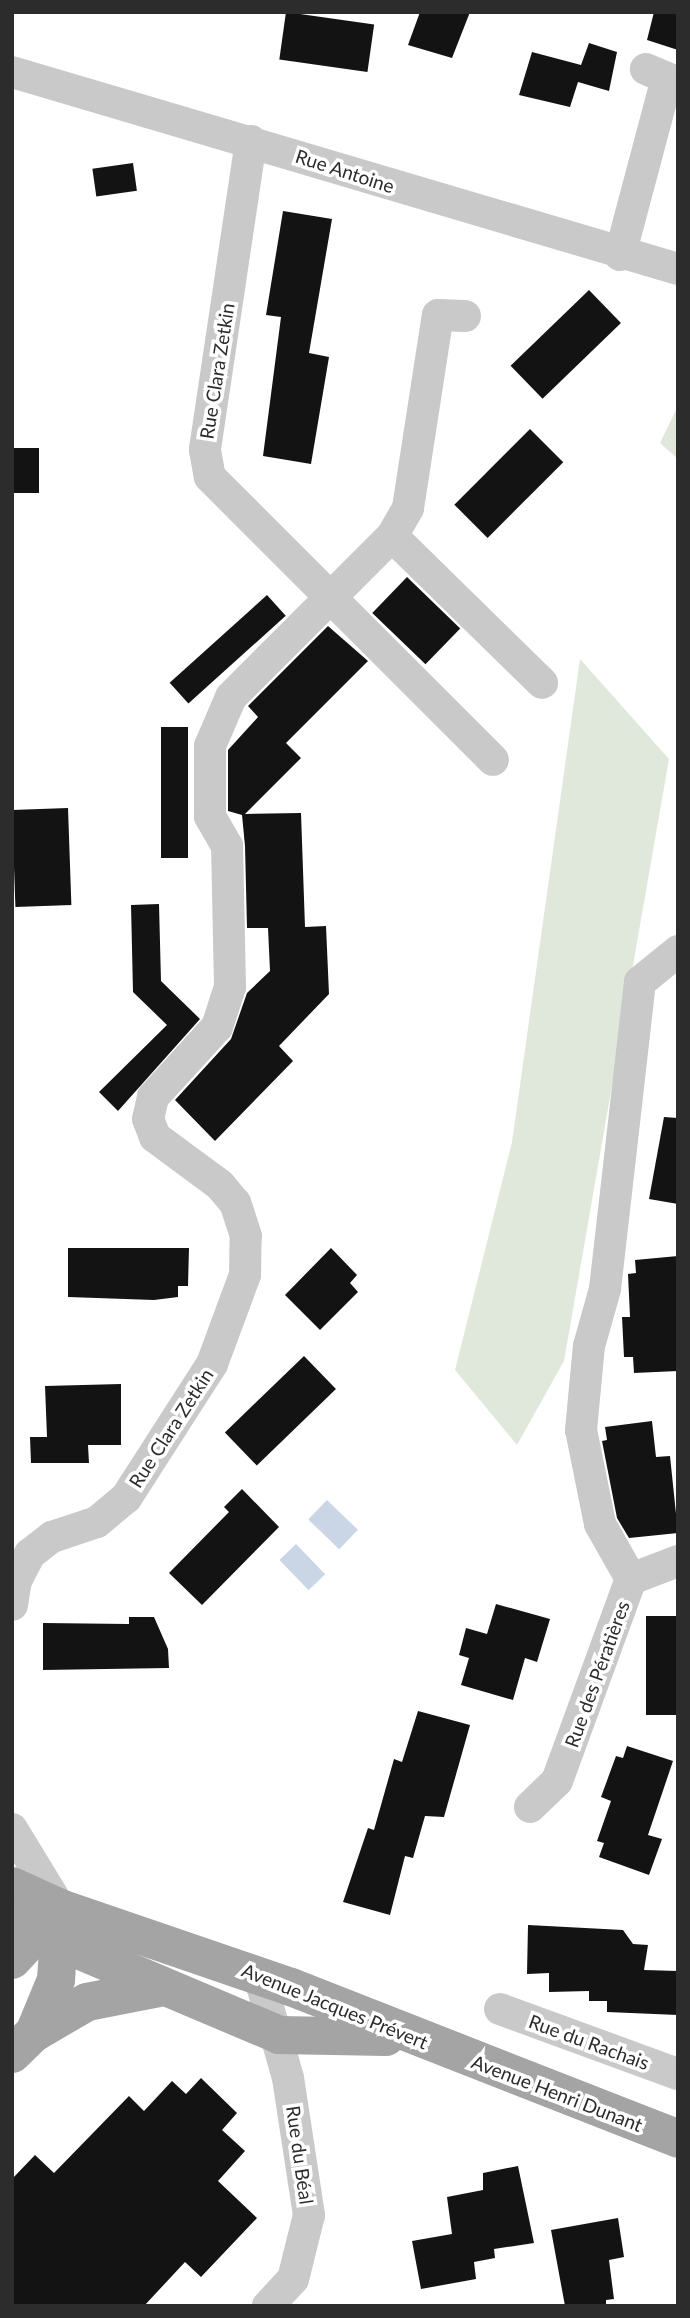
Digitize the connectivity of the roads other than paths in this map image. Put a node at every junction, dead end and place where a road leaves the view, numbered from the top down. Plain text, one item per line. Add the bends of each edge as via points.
1 (646, 69) dead end
2 (12, 72) edge
3 (251, 141) junction
4 (620, 255) junction
5 (678, 269) edge
6 (464, 316) dead end
7 (392, 536) junction
8 (326, 597) junction
9 (542, 683) dead end
10 (493, 760) dead end
11 (678, 951) edge
12 (678, 1561) edge
13 (631, 1579) junction
14 (12, 1605) edge
15 (530, 1807) dead end
16 (12, 1829) edge
17 (12, 1886) edge
18 (37, 1934) edge
19 (259, 1975) junction
20 (166, 1988) junction
21 (500, 2009) dead end
22 (353, 2013) junction
23 (279, 2035) junction
24 (23, 2044) edge
25 (436, 2047) junction
26 (678, 2074) edge
27 (678, 2139) edge
28 (268, 2306) edge

1 - 4 street via 667,78
2 - 3 street, Rue Antoine
3 - 4 street, Rue Antoine
3 - 8 street, Rue Clara Zetkin via 205,450 209,477 226,500
4 - 5 street, Rue Antoine
6 - 7 street, Rue Clara Zetkin via 438,315 408,508
7 - 8 street, Rue Clara Zetkin
7 - 9 street
8 - 10 street, Rue Clara Zetkin
8 - 14 street, Rue Clara Zetkin via 231,697 211,746 210,816 227,846 230,987 217,1027 153,1097 148,1119 155,1137 220,1185 235,1203 246,1236 245,1275 212,1364 126,1498 97,1522 52,1537 30,1554 16,1581
11 - 13 street, Rue des Pératières via 640,982 581,1430 600,1524
12 - 13 street
13 - 15 street, Rue des Pératières via 557,1782
16 - 18 street
17 - 18 main road, Avenue Jacques Prévert
18 - 19 main road, Avenue Jacques Prévert
18 - 20 main road, Avenue Jacques Prévert
18 - 24 main road via 56,1980
19 - 22 main road, Avenue Jacques Prévert
19 - 23 street, Rue du Béal
20 - 23 main road, Avenue Jacques Prévert
20 - 24 main road via 87,2001
21 - 26 street, Rue du Rachais
22 - 23 street via 314,2014
22 - 25 main road, Avenue Jacques Prévert
23 - 25 main road, Avenue Jacques Prévert via 366,2033
23 - 28 street, Rue du Béal via 309,2215 293,2279
25 - 27 main road, Avenue Henri Dunant

